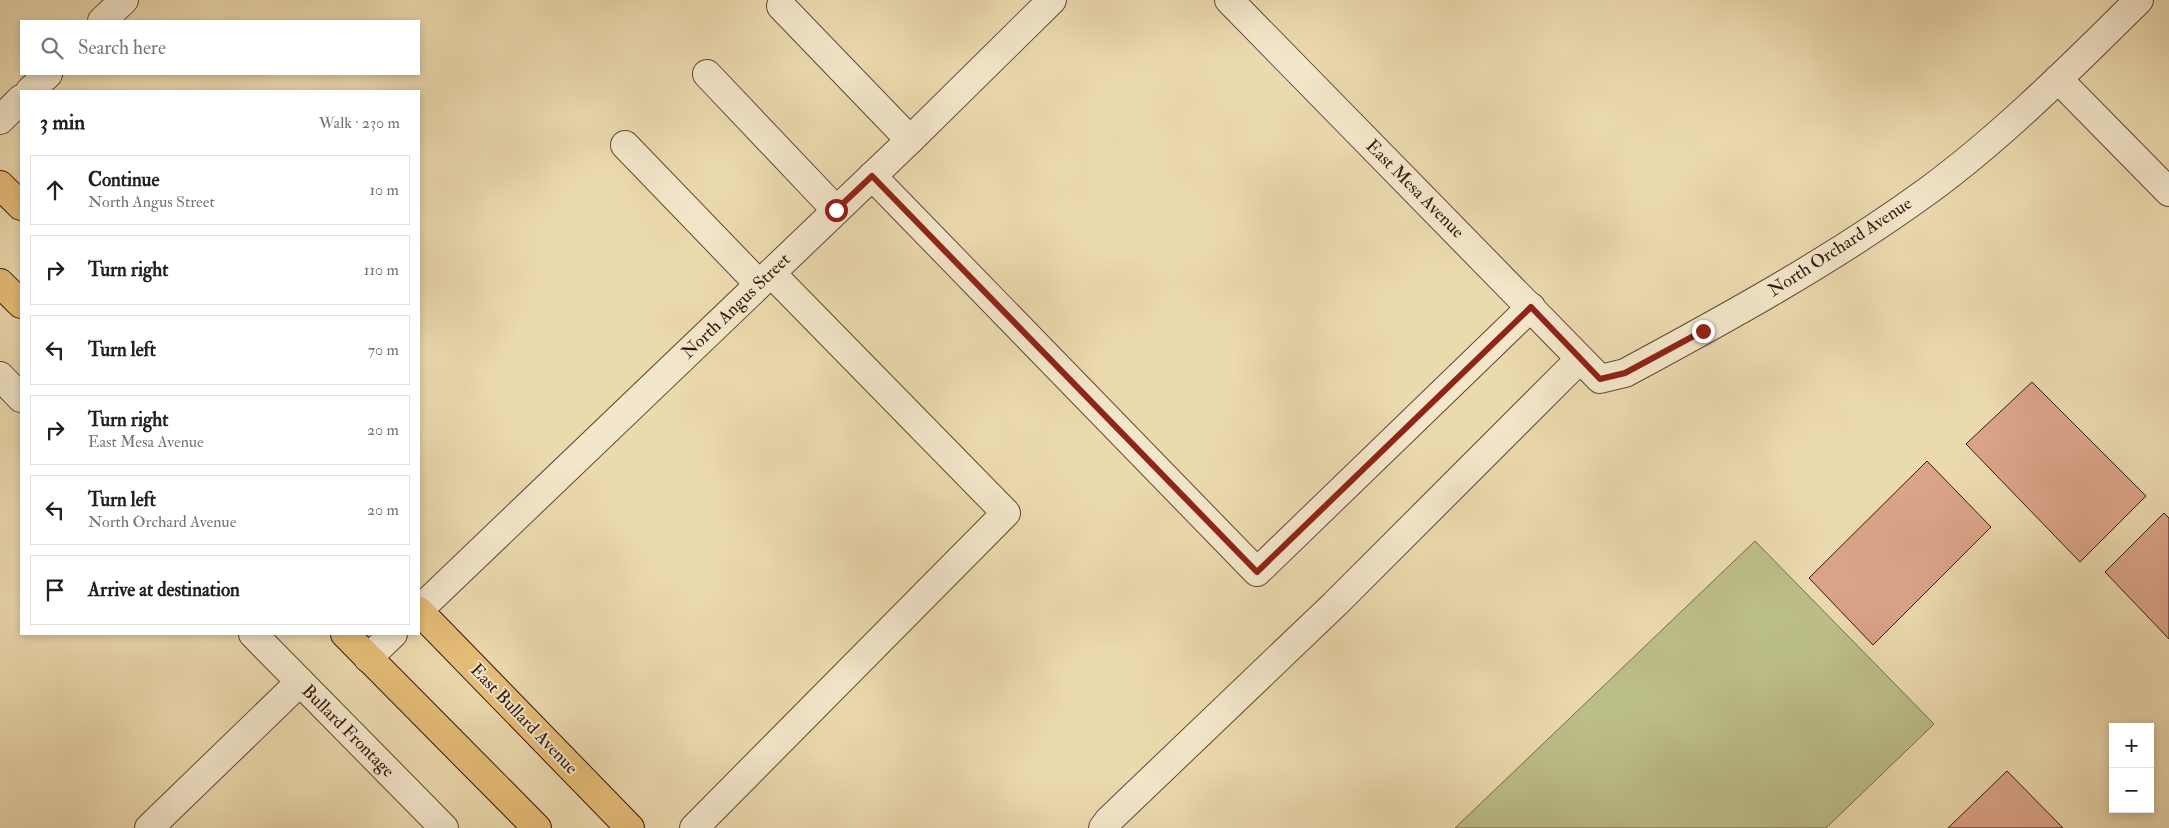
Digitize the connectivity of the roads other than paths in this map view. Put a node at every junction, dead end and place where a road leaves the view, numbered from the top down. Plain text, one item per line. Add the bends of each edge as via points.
1 (124, 0) edge
2 (1052, 0) edge
3 (1229, 0) edge
4 (2139, 0) edge
5 (781, 6) dead end
6 (103, 20) edge
7 (707, 74) dead end
8 (47, 75) edge
9 (2058, 79) junction
10 (31, 90) edge
11 (20, 100) edge
12 (0, 120) edge
13 (910, 140) junction
14 (625, 145) dead end
15 (872, 176) junction
16 (0, 185) edge
17 (2169, 192) edge
18 (20, 205) edge
19 (836, 210) junction
20 (765, 278) junction
21 (0, 283) edge
22 (20, 303) edge
23 (1531, 307) junction
24 (1579, 360) junction
25 (1600, 379) joint
26 (420, 609) edge
27 (420, 611) edge
28 (254, 635) edge
29 (346, 635) edge
30 (393, 635) edge
31 (368, 658) junction
32 (300, 682) junction
33 (150, 828) edge
34 (444, 828) edge
35 (537, 828) edge
36 (630, 828) edge
37 (694, 828) edge
38 (1103, 828) edge

1 - 6 street
2 - 13 street, North Angus Street
3 - 23 street, East Mesa Avenue
4 - 9 street, North Orchard Avenue
5 - 13 street
7 - 19 street
8 - 10 street
9 - 17 street
9 - 25 street, North Orchard Avenue via 1930,189 1813,268 1625,373
11 - 12 street
13 - 15 street, North Angus Street
14 - 20 street
15 - 19 street, North Angus Street
15 - 23 street via 1257,572
16 - 18 main road
19 - 20 street, North Angus Street
20 - 26 street, North Angus Street
20 - 37 street via 1006,513
21 - 22 main road
23 - 24 street, East Mesa Avenue
24 - 25 street, East Mesa Avenue
24 - 38 street via 1335,604
27 - 36 main road, East Bullard Avenue
28 - 32 street, Bullard Frontage
29 - 31 main road
30 - 31 street
31 - 35 main road
32 - 33 street
32 - 34 street, Bullard Frontage

